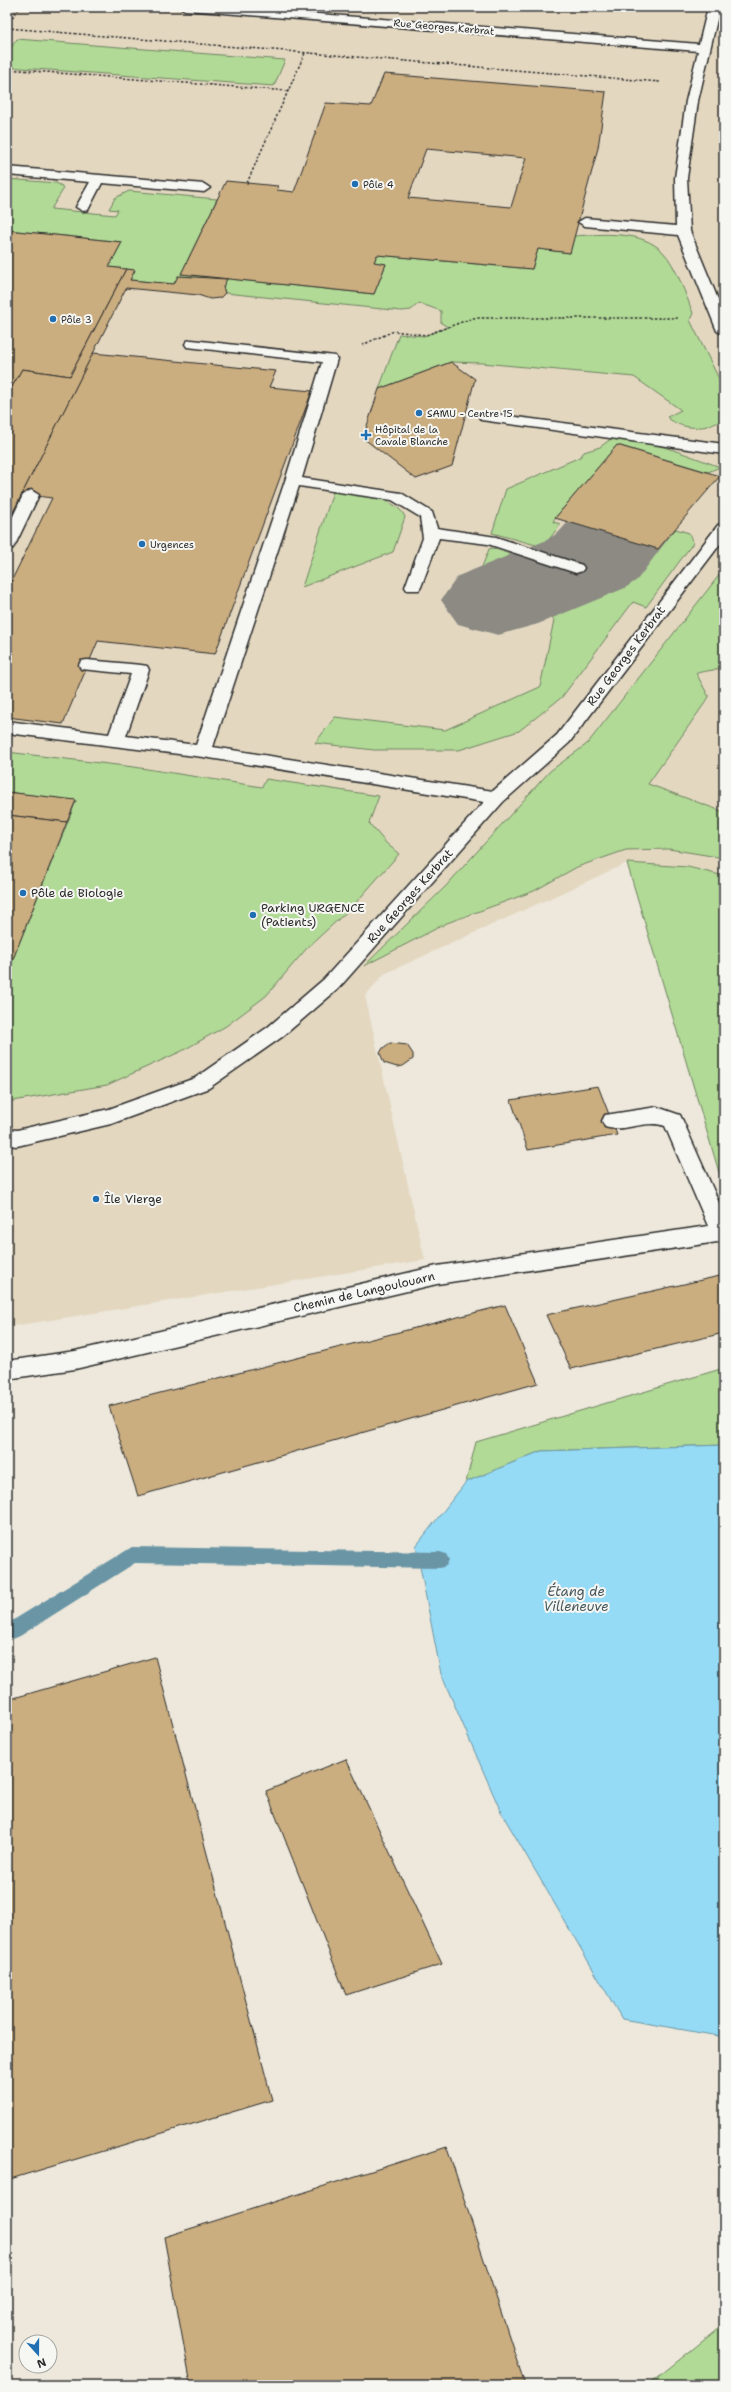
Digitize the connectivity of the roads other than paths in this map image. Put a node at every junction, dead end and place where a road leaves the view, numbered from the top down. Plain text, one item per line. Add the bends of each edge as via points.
1 (185, 7) edge
2 (714, 7) edge
3 (703, 48) junction
4 (7, 171) edge
5 (98, 179) junction
6 (204, 188) dead end
7 (82, 207) dead end
8 (585, 222) dead end
9 (683, 231) junction
10 (724, 331) edge
11 (192, 344) dead end
12 (486, 417) dead end
13 (724, 449) edge
14 (293, 481) junction
15 (31, 495) dead end
16 (724, 528) edge
17 (430, 532) junction
18 (7, 545) edge
19 (576, 568) dead end
20 (413, 587) dead end
21 (87, 665) dead end
22 (7, 727) edge
23 (115, 740) junction
24 (203, 751) junction
25 (497, 798) junction
26 (612, 1121) dead end
27 (7, 1137) edge
28 (722, 1232) edge
29 (7, 1370) edge

1 - 3 lane, Rue Georges Kerbrat
2 - 3 lane
3 - 9 lane via 692,101 681,178
4 - 5 lane
5 - 6 lane
5 - 7 lane
8 - 9 lane
9 - 10 lane
11 - 14 lane via 330,359
12 - 13 lane
14 - 17 lane via 396,496 427,515
14 - 24 lane
15 - 18 lane
16 - 25 lane, Rue Georges Kerbrat via 563,739
17 - 19 lane via 490,540
17 - 20 lane via 431,538
21 - 23 lane via 141,670
22 - 23 lane
23 - 24 lane
24 - 25 lane
25 - 27 lane, Rue Georges Kerbrat via 331,984 275,1032 202,1083 111,1116 17,1138
26 - 28 lane via 657,1115 673,1121
28 - 29 lane, Chemin de Langoulouarn via 437,1275 75,1360

